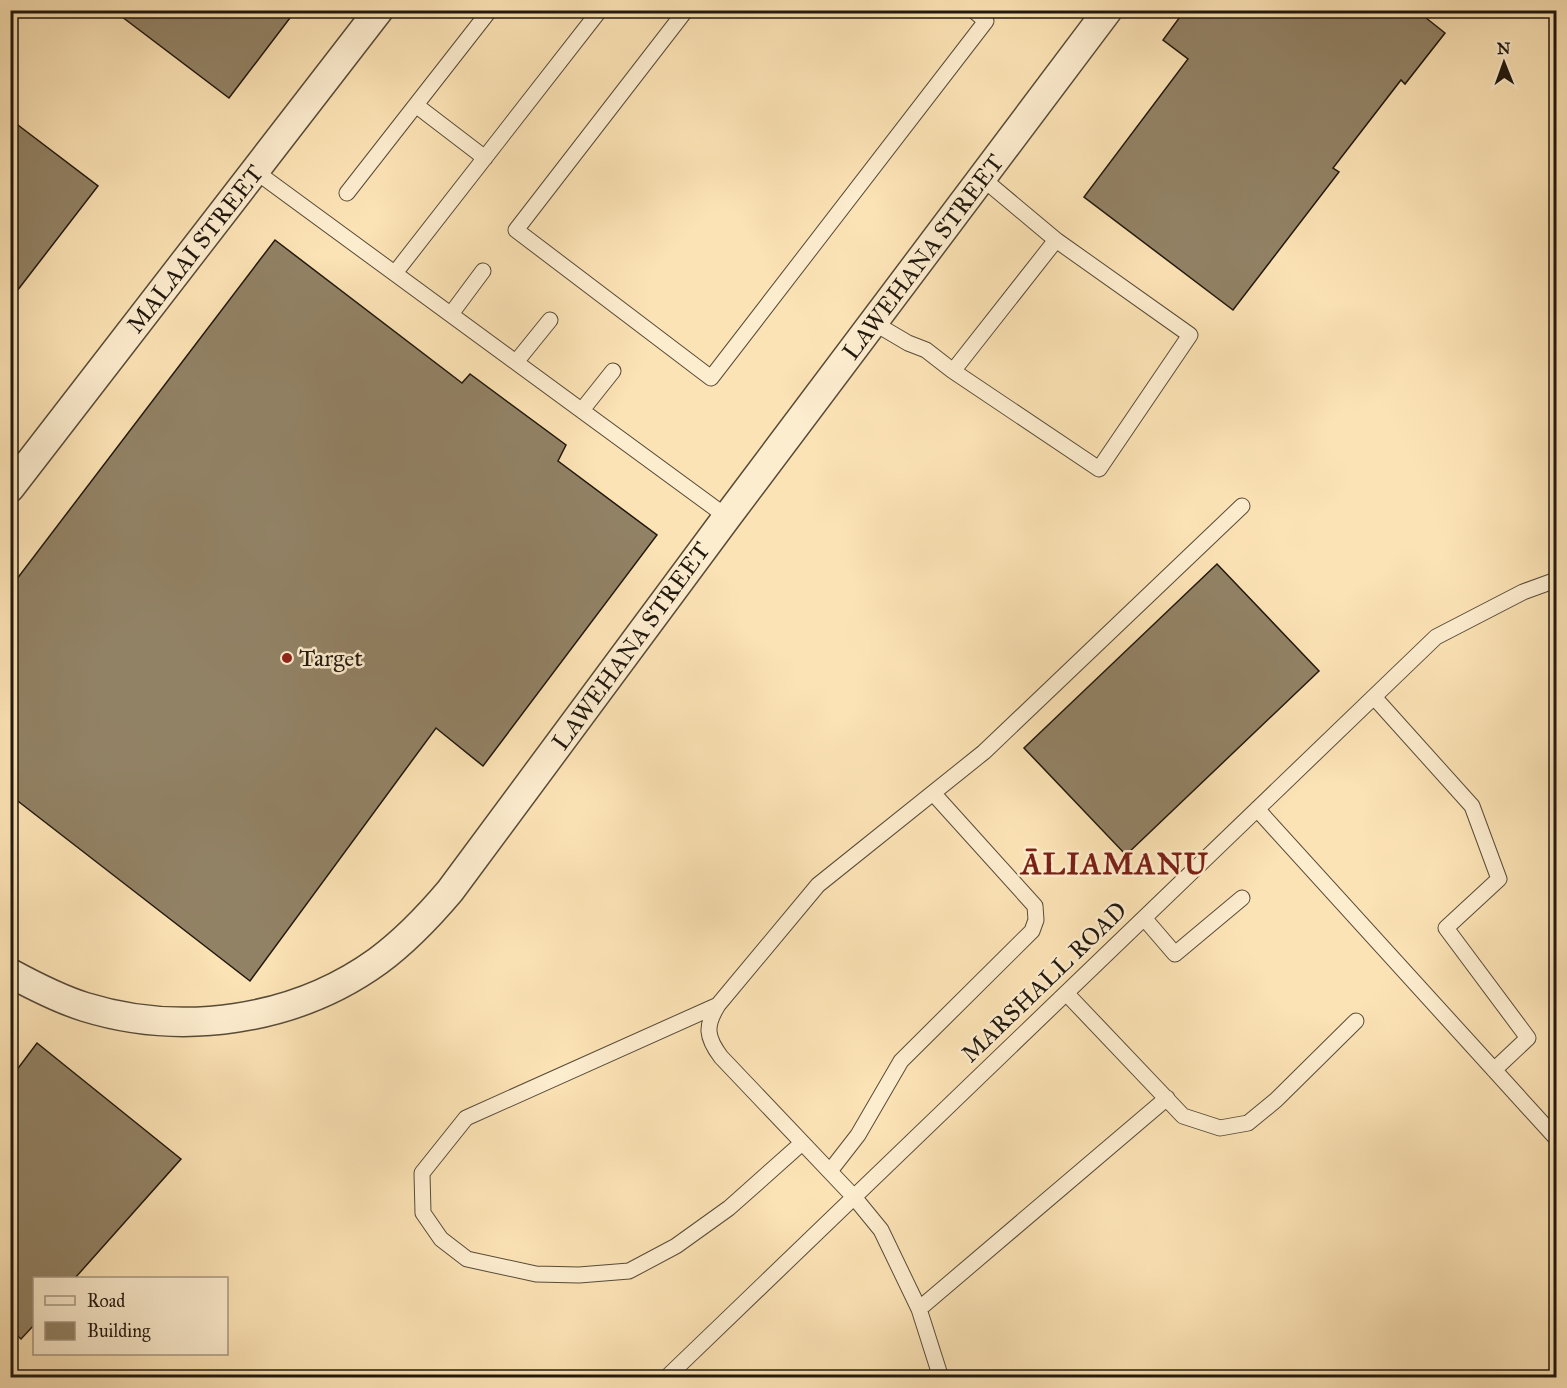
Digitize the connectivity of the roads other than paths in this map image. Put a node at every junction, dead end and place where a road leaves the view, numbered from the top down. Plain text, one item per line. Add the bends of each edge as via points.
1 (379, 10) edge
2 (490, 10) edge
3 (600, 10) edge
4 (686, 10) edge
5 (973, 10) edge
6 (1107, 11) edge
7 (417, 106) junction
8 (485, 158) junction
9 (255, 171) junction
10 (982, 178) junction
11 (347, 193) dead end
12 (1056, 240) junction
13 (483, 271) dead end
14 (394, 273) junction
15 (451, 314) junction
16 (550, 320) dead end
17 (874, 323) junction
18 (516, 362) junction
19 (613, 371) dead end
20 (953, 371) junction
21 (582, 410) junction
22 (10, 488) edge
23 (1242, 506) dead end
24 (727, 517) junction
25 (1557, 580) edge
26 (1374, 697) junction
27 (933, 793) junction
28 (1257, 809) junction
29 (1242, 898) dead end
30 (1144, 918) junction
31 (10, 973) edge
32 (1066, 993) junction
33 (718, 1005) junction
34 (1356, 1022) dead end
35 (1494, 1070) junction
36 (1167, 1098) junction
37 (1557, 1138) edge
38 (802, 1143) junction
39 (830, 1171) junction
40 (854, 1197) junction
41 (919, 1309) junction
42 (666, 1377) edge
43 (941, 1377) edge

1 - 9 street, MALAAI STREET
2 - 7 lane
3 - 8 lane
4 - 5 lane via 516,230 711,378 986,21
6 - 10 street, LAWEHANA STREET
7 - 8 lane
7 - 11 lane
8 - 14 lane
9 - 14 lane
9 - 22 street, MALAAI STREET
10 - 12 lane
10 - 17 street, LAWEHANA STREET
12 - 20 lane
12 - 20 lane via 1190,335 1099,469
13 - 15 lane
14 - 15 lane
15 - 18 lane
16 - 18 lane
17 - 20 lane via 926,350
17 - 24 street, LAWEHANA STREET
18 - 21 lane
19 - 21 lane
21 - 24 lane
23 - 27 lane via 984,752
24 - 31 street, LAWEHANA STREET via 450,891 416,929 377,961 333,987 286,1007 236,1018 185,1022 135,1018 85,1007
25 - 26 lane, MARSHALL ROAD via 1523,592 1436,637
26 - 28 lane, MARSHALL ROAD
26 - 35 lane via 1472,806 1499,879 1446,928 1528,1038
27 - 33 lane via 818,885
27 - 39 lane via 1035,906 1036,920 1032,932 901,1061 858,1135
28 - 30 lane, MARSHALL ROAD
28 - 35 lane
29 - 30 lane via 1175,954
30 - 32 lane, MARSHALL ROAD
32 - 36 lane
32 - 40 lane, MARSHALL ROAD
33 - 38 lane via 708,1029 711,1044
33 - 38 lane via 466,1118 422,1173 423,1213 441,1239 467,1258 536,1274 629,1271 676,1246 729,1208
34 - 36 lane via 1248,1123 1220,1128 1183,1116
35 - 37 lane
36 - 41 lane
38 - 39 lane
39 - 40 lane
40 - 41 lane via 880,1230
40 - 42 lane, MARSHALL ROAD
41 - 43 lane

